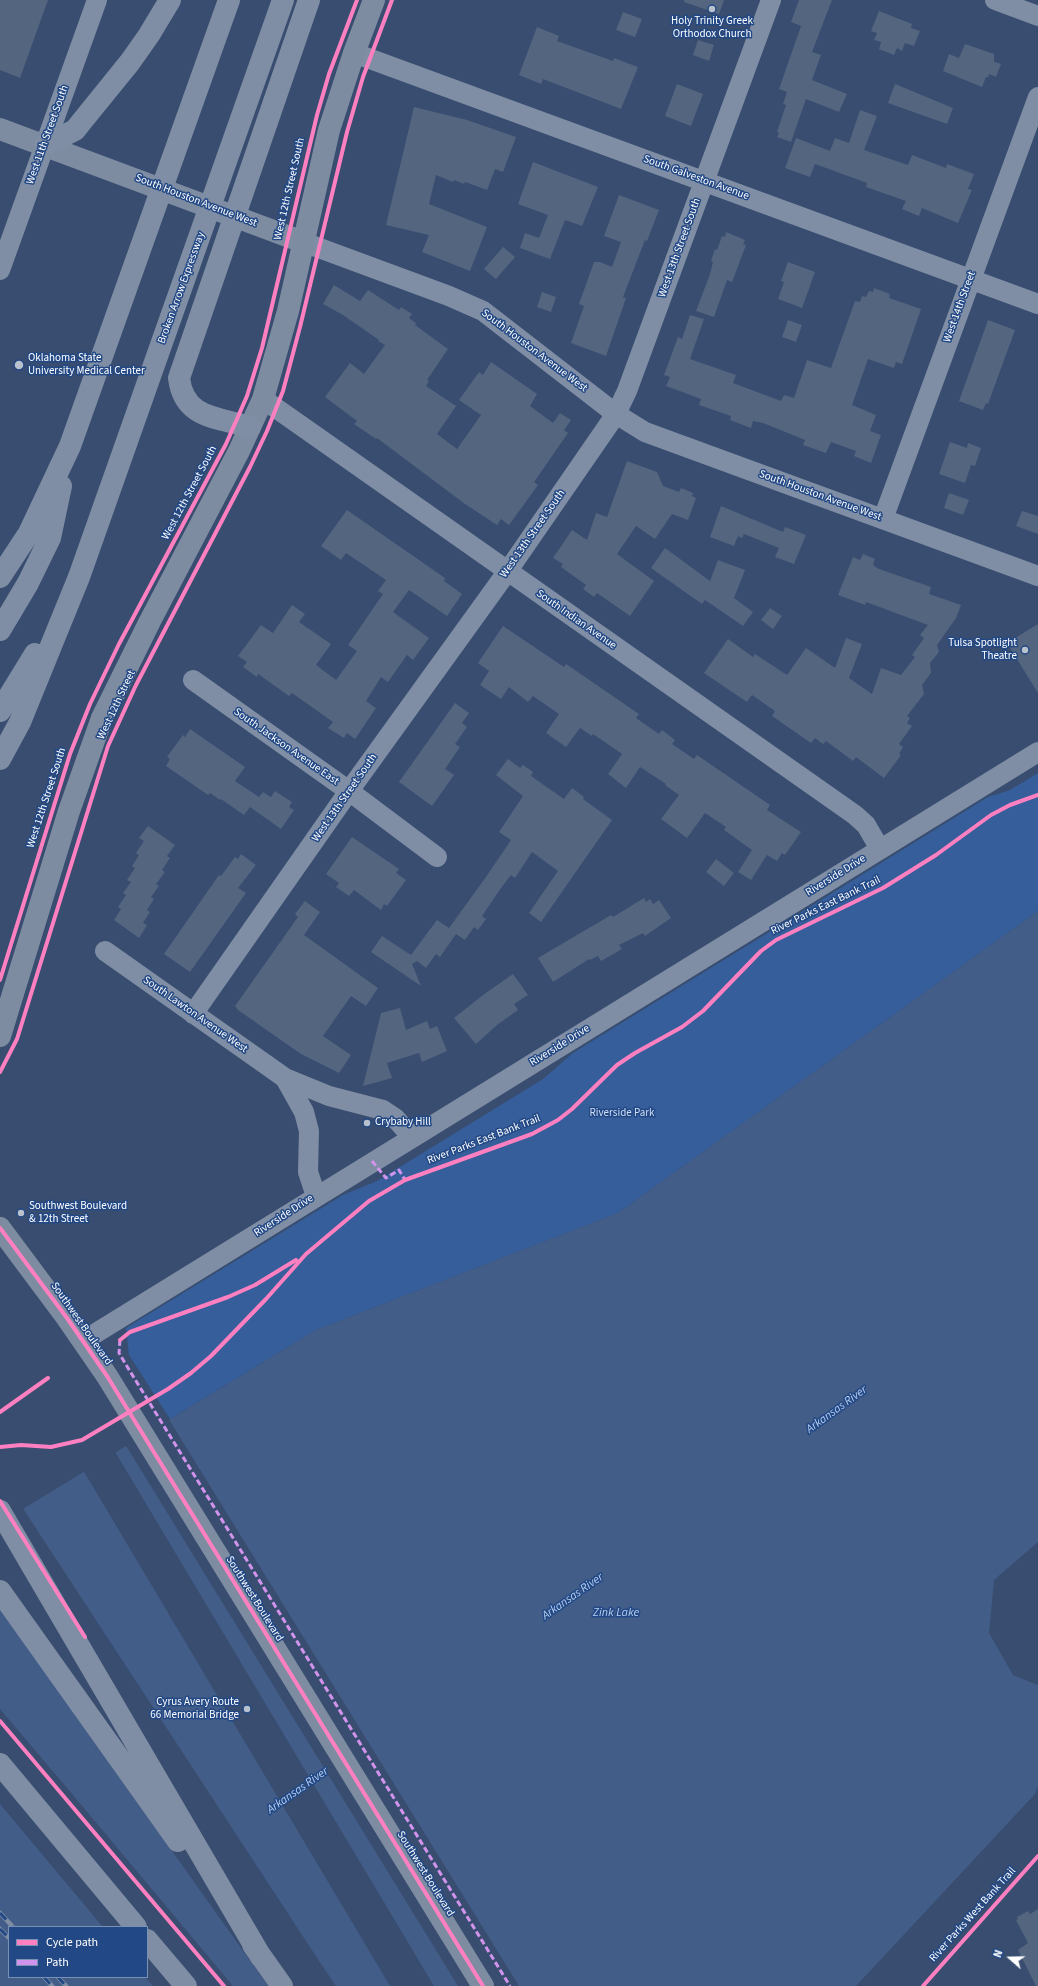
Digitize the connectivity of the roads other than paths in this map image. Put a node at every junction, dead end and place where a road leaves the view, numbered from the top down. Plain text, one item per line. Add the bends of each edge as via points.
1 (97, 0) edge
2 (170, 0) edge
3 (229, 0) edge
4 (283, 0) edge
5 (309, 0) edge
6 (374, 0) edge
7 (771, 0) edge
8 (995, 0) edge
9 (1038, 16) edge
10 (354, 53) junction
11 (1038, 96) edge
12 (0, 129) edge
13 (45, 144) junction
14 (704, 181) junction
15 (303, 242) junction
16 (0, 270) edge
17 (970, 280) junction
18 (1038, 304) edge
19 (263, 399) junction
20 (616, 414) junction
21 (250, 427) junction
22 (70, 446) junction
23 (884, 519) junction
24 (507, 572) junction
25 (1038, 576) edge
26 (0, 577) edge
27 (79, 577) junction
28 (0, 630) edge
29 (193, 680) dead end
30 (0, 711) edge
31 (1038, 752) edge
32 (0, 759) edge
33 (349, 791) junction
34 (880, 849) junction
35 (437, 857) dead end
36 (105, 951) dead end
37 (193, 1014) junction
38 (0, 1036) edge
39 (285, 1078) junction
40 (412, 1137) junction
41 (316, 1196) junction
42 (0, 1228) edge
43 (83, 1341) junction
44 (0, 1511) edge
45 (0, 1591) edge
46 (0, 1764) edge
47 (135, 1926) edge
48 (148, 1941) edge
49 (261, 1957) junction
50 (186, 1986) edge
51 (282, 1986) edge
52 (483, 1986) edge

1 - 13 street, West 11th Street South
2 - 13 highway via 130,62 75,130
3 - 22 highway
4 - 27 highway, Broken Arrow Expressway
5 - 21 highway via 179,378 189,405 198,412
6 - 10 main road
7 - 14 street, West 13th Street South
8 - 9 street
10 - 14 street, South Galveston Avenue
10 - 15 main road via 329,130
11 - 17 street, West 14th Street
12 - 13 main road, South Houston Avenue West
13 - 15 main road, South Houston Avenue West
13 - 16 street, West 11th Street South
14 - 17 street, South Galveston Avenue
14 - 20 street, West 13th Street South via 627,391
15 - 19 main road via 288,311
15 - 20 street, South Houston Avenue West via 473,306 496,320
17 - 18 street, South Galveston Avenue
17 - 23 street, West 14th Street
19 - 21 main road, West 12th Street
19 - 24 street, South Indian Avenue
20 - 23 street, South Houston Avenue West via 646,432
20 - 24 street, West 13th Street South
21 - 38 main road, West 12th Street via 102,718 71,804
22 - 26 highway via 29,533
22 - 28 highway via 50,538 28,583
23 - 25 street, South Houston Avenue West
24 - 33 street, West 13th Street South
24 - 34 street, South Indian Avenue via 855,815 866,825
27 - 30 highway
27 - 32 highway via 20,722
29 - 33 street, South Jackson Avenue East
31 - 34 street, Riverside Drive
33 - 35 street, South Jackson Avenue East
33 - 37 street, West 13th Street South
34 - 40 street, Riverside Drive
36 - 37 street, South Lawton Avenue West
37 - 39 street, South Lawton Avenue West
39 - 40 street, South Lawton Avenue West via 329,1096 383,1110 395,1118
39 - 41 street, South Lawton Avenue West via 304,1112 309,1131 308,1172
40 - 41 street, Riverside Drive
41 - 43 street, Riverside Drive
42 - 43 main road, Southwest Boulevard
43 - 52 main road, Southwest Boulevard
44 - 49 highway
45 - 49 highway
46 - 47 highway
48 - 50 highway
49 - 51 highway

